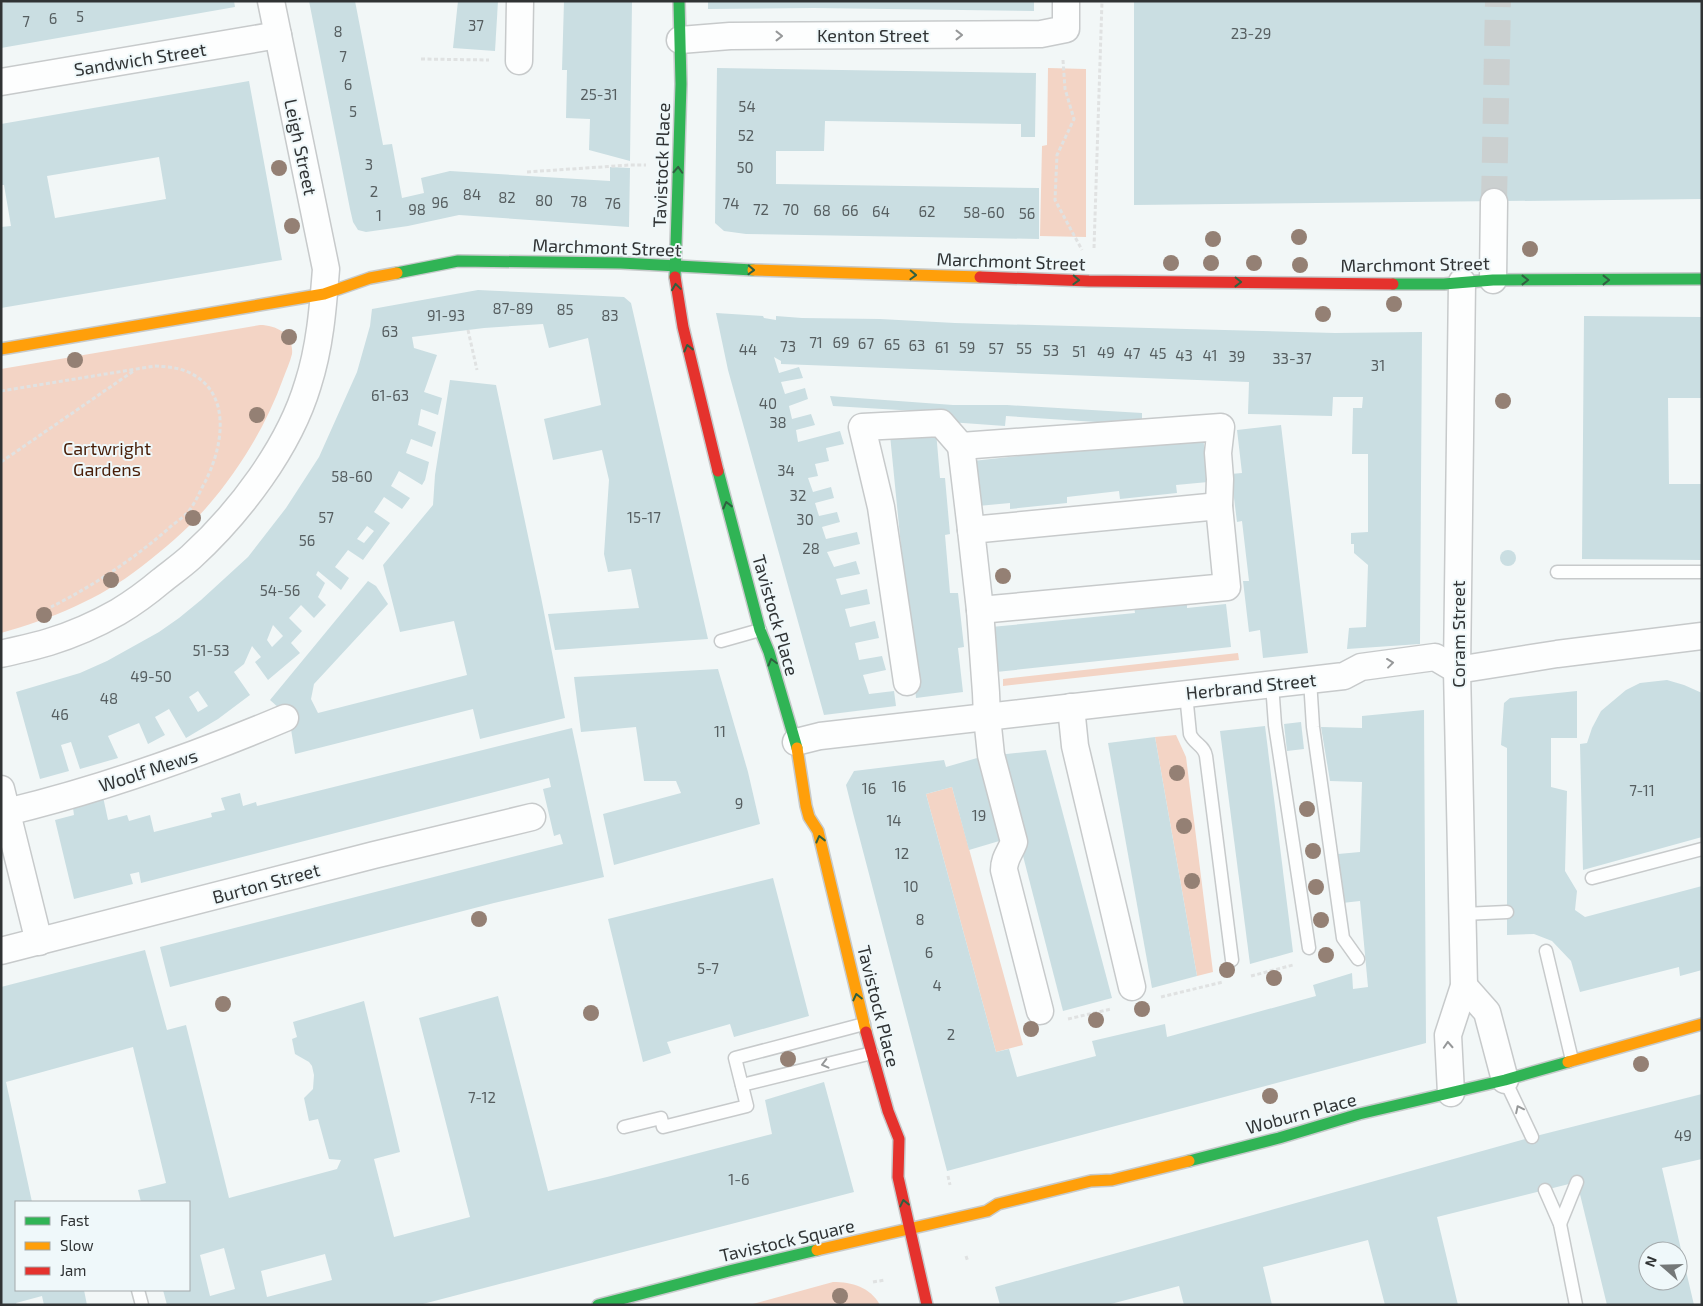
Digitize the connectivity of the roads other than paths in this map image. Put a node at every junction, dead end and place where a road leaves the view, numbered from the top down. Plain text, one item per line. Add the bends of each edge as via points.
1 (271, 1) edge
2 (520, 1) edge
3 (680, 1) edge
4 (1066, 1) edge
5 (278, 36) junction
6 (680, 40) junction
7 (520, 61) road end
8 (1, 82) edge
9 (1494, 202) tunnel mouth
10 (674, 266) junction
11 (1493, 280) junction
12 (1702, 280) edge
13 (1462, 282) junction
14 (324, 294) junction
15 (1, 349) edge
16 (961, 446) junction
17 (1219, 506) junction
18 (971, 530) junction
19 (1557, 572) dead end
20 (1702, 572) edge
21 (980, 610) junction
22 (760, 630) junction
23 (1702, 636) edge
24 (720, 641) dead end
25 (1, 654) edge
26 (1457, 670) junction
27 (1310, 680) junction
28 (906, 682) dead end
29 (1272, 684) junction
30 (1186, 694) junction
31 (1071, 707) junction
32 (987, 717) junction
33 (285, 718) dead end
34 (796, 742) junction
35 (4, 800) edge
36 (532, 817) dead end
37 (1702, 849) edge
38 (1592, 878) dead end
39 (1507, 912) dead end
40 (1463, 914) junction
41 (39, 942) junction
42 (1309, 948) road end
43 (1, 951) edge
44 (1546, 951) dead end
45 (1358, 959) dead end
46 (1232, 960) dead end
47 (1464, 986) junction
48 (1125, 997) road end
49 (1040, 1011) road end
50 (864, 1024) junction
51 (1702, 1024) edge
52 (872, 1053) junction
53 (1572, 1060) junction
54 (1505, 1080) junction
55 (742, 1085) junction
56 (1452, 1094) junction
57 (624, 1127) dead end
58 (1532, 1137) dead end
59 (1577, 1182) dead end
60 (1545, 1190) dead end
61 (1560, 1224) junction
62 (909, 1228) junction
63 (138, 1291) edge
64 (142, 1305) edge
65 (598, 1305) edge
66 (927, 1305) edge
67 (1576, 1305) edge

1 - 5 street, Leigh Street
2 - 7 street
3 - 6 street, Tavistock Place
6 -> 4 street, Kenton Street via 730,36 1041,34 1066,29
5 - 8 street, Sandwich Street
5 - 14 street, Leigh Street via 326,269
10 -> 6 street, Tavistock Place
9 - 11 street
10 -> 13 street, Marchmont Street via 1089,281
10 - 14 street, Marchmont Street via 458,261 370,278
22 -> 10 street, Tavistock Place via 682,327
11 -> 12 street, Marchmont Street
11 - 13 street, Marchmont Street
13 - 26 street, Coram Street
14 - 15 street
14 - 25 street via 314,360 300,408 279,449 222,527 190,558 119,611 49,642
16 - 17 street via 1221,426
16 - 18 street
16 - 28 street via 941,423 862,427 881,507
17 - 18 street
17 - 21 street via 1227,587
18 - 21 street
19 - 20 lane
21 - 32 street
22 - 24 lane
34 -> 22 street, Tavistock Place
23 - 26 street
27 -> 26 street, Herbrand Street via 1344,676 1361,667 1435,657
26 - 40 street, Coram Street
27 - 29 street, Herbrand Street
27 - 45 lane via 1313,727 1343,938
29 - 30 street, Herbrand Street
29 - 42 lane via 1275,725
30 - 31 street, Herbrand Street
30 - 46 lane via 1190,734 1202,746 1206,756
31 - 32 street, Herbrand Street
31 - 48 street via 1075,746
32 - 34 street, Herbrand Street via 820,736
32 - 49 street via 991,755 1014,842 1004,861 1004,870
33 - 35 street, Woolf Mews via 218,746 56,800
50 -> 34 street, Tavistock Place via 818,831 806,806
35 - 41 street
36 - 41 street, Burton Street
37 - 38 lane
39 - 40 lane
40 - 47 street, Coram Street
41 - 43 street, Burton Street
44 - 53 lane
47 - 54 street via 1487,1012
56 -> 47 street, Coram Street via 1448,1035
50 - 52 street, Tavistock Place
50 - 55 lane via 735,1058
51 - 53 street, Woburn Place
52 -> 55 lane
62 -> 52 street, Tavistock Place via 898,1176 899,1140
53 - 54 street, Woburn Place
54 - 56 street, Woburn Place
58 -> 54 lane
55 - 57 lane via 747,1106 663,1127 661,1118
56 - 62 street, Woburn Place via 1359,1114 1279,1138 1112,1180 1092,1181 1007,1201 986,1211
59 - 61 lane
60 - 61 lane
61 - 67 lane
62 - 65 street, Tavistock Square
62 - 66 street
63 - 64 lane

